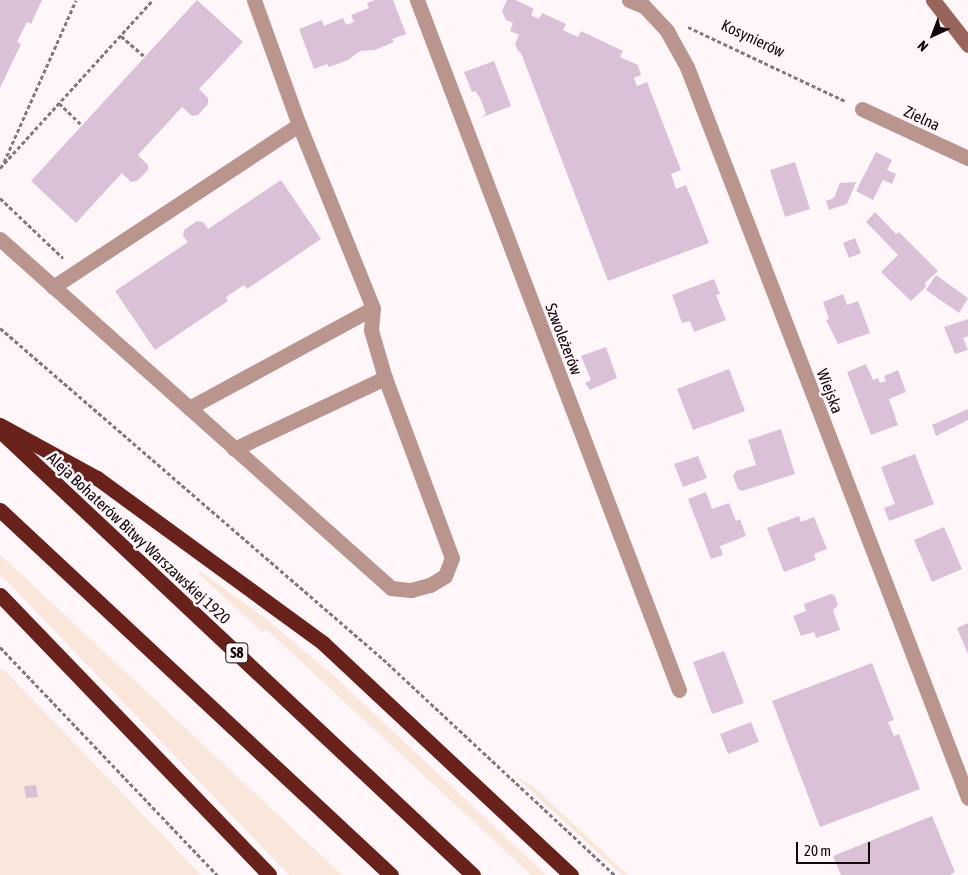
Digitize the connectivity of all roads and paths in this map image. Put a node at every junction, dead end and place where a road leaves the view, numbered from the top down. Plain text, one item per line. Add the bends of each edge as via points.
1 (76, 0) edge
2 (153, 0) edge
3 (254, 0) edge
4 (417, 0) edge
5 (629, 0) edge
6 (933, 0) edge
7 (687, 27) dead end
8 (121, 36) junction
9 (968, 45) edge
10 (145, 57) dead end
11 (59, 102) junction
12 (862, 109) joint
13 (82, 125) dead end
14 (299, 125) junction
15 (968, 158) edge
16 (1, 166) edge
17 (0, 198) edge
18 (0, 239) edge
19 (77, 272) junction
20 (53, 287) junction
21 (373, 308) junction
22 (0, 328) edge
23 (385, 378) junction
24 (189, 408) junction
25 (0, 425) edge
26 (0, 431) edge
27 (234, 450) junction
28 (0, 510) edge
29 (0, 595) edge
30 (0, 647) edge
31 (679, 690) dead end
32 (968, 798) edge
33 (217, 875) edge
34 (269, 875) edge
35 (391, 875) edge
36 (473, 875) edge
37 (571, 875) edge
38 (615, 875) edge

1 - 16 path
2 - 8 path
3 - 14 street
4 - 31 street, Szwoleżerów
5 - 32 street, Wiejska via 644,6 666,31 687,66
6 - 9 street
7 - 12 path, Kosynierów
8 - 10 path
8 - 11 path
11 - 13 path
11 - 16 path
12 - 15 street, Zielna
14 - 19 street
14 - 21 street
17 - 19 path
18 - 20 street
19 - 20 street
20 - 24 street
21 - 23 street via 371,330
21 - 24 street
22 - 38 path via 383,659
23 - 27 street
23 - 27 street via 452,558 445,576 430,586 411,590 391,588
24 - 27 street
25 - 37 highway via 97,478 323,643
26 - 36 highway, Aleja Bohaterów Bitwy Warszawskiej 1920 / S8
28 - 35 highway
29 - 34 highway
30 - 33 path

